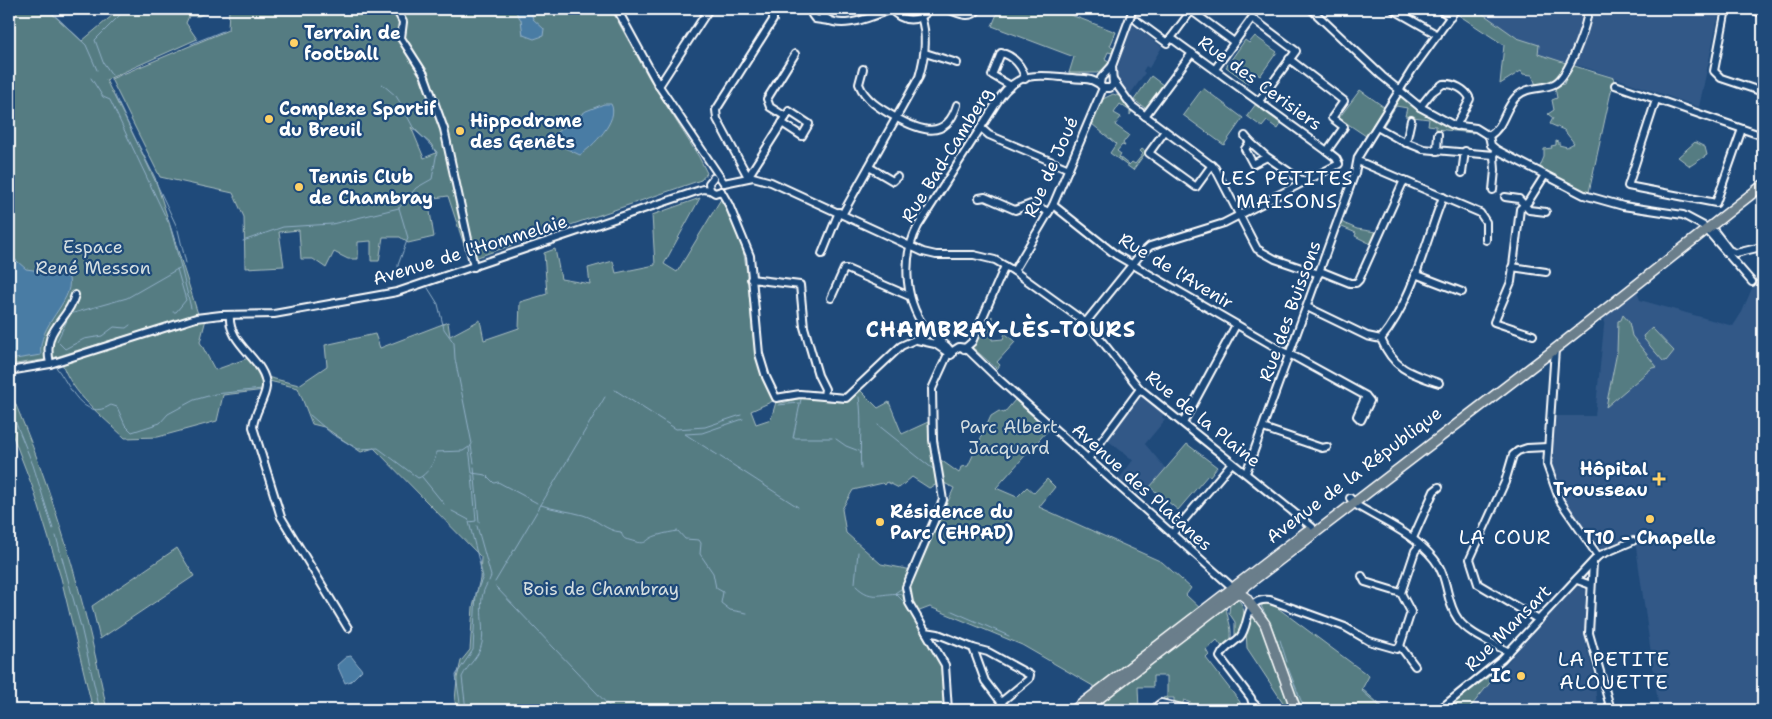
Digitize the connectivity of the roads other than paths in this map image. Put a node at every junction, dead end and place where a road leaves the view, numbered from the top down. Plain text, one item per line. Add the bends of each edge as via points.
1 (396, 9) edge
2 (617, 9) edge
3 (709, 9) edge
4 (766, 9) edge
5 (814, 9) edge
6 (819, 9) edge
7 (891, 9) edge
8 (930, 9) edge
9 (947, 9) edge
10 (978, 9) edge
11 (1133, 9) edge
12 (1311, 9) edge
13 (1439, 9) edge
14 (1456, 9) edge
15 (1588, 9) edge
16 (1726, 9) edge
17 (1752, 9) edge
18 (1190, 10) edge
19 (1394, 10) dead end
20 (1763, 14) edge
21 (921, 17) junction
22 (1450, 17) junction
23 (831, 21) junction
24 (1137, 21) dead end
25 (1438, 35) junction
26 (1171, 38) junction
27 (1234, 42) junction
28 (1192, 53) junction
29 (796, 54) dead end
30 (925, 54) junction
31 (1289, 59) junction
32 (958, 63) dead end
33 (863, 69) dead end
34 (1215, 69) junction
35 (1110, 78) junction
36 (1025, 79) junction
37 (1615, 85) dead end
38 (659, 86) junction
39 (1010, 86) junction
40 (1104, 87) junction
41 (1399, 91) junction
42 (1763, 92) edge
43 (1123, 95) junction
44 (1656, 100) junction
45 (1259, 101) junction
46 (957, 105) dead end
47 (1420, 107) junction
48 (1145, 116) junction
49 (897, 118) junction
50 (1411, 120) dead end
51 (1377, 126) junction
52 (1456, 126) junction
53 (981, 128) junction
54 (1742, 129) junction
55 (1165, 131) junction
56 (1438, 134) dead end
57 (1245, 136) dead end
58 (1488, 136) junction
59 (1763, 136) edge
60 (1250, 142) junction
61 (1406, 143) junction
62 (1327, 151) junction
63 (1437, 151) junction
64 (1465, 151) junction
65 (1495, 151) junction
66 (1267, 157) junction
67 (1358, 159) junction
68 (1212, 165) junction
69 (869, 167) junction
70 (1069, 169) junction
71 (1462, 173) dead end
72 (1545, 175) junction
73 (748, 177) junction
74 (897, 178) dead end
75 (1404, 180) junction
76 (713, 182) junction
77 (1304, 182) junction
78 (724, 183) junction
79 (1763, 186) edge
80 (1493, 190) dead end
81 (721, 191) junction
82 (1443, 197) junction
83 (1505, 197) dead end
84 (979, 198) dead end
85 (1053, 205) junction
86 (1525, 205) junction
87 (841, 212) junction
88 (1049, 212) junction
89 (1546, 212) dead end
90 (1240, 216) junction
91 (1706, 229) junction
92 (1486, 240) dead end
93 (910, 246) junction
94 (1763, 249) edge
95 (1740, 253) junction
96 (822, 254) dead end
97 (1133, 264) junction
98 (1740, 265) junction
99 (1005, 266) junction
100 (474, 267) junction
101 (1512, 267) junction
102 (1656, 268) junction
103 (1014, 271) junction
104 (1319, 272) junction
105 (1546, 272) dead end
106 (1415, 274) junction
107 (752, 279) junction
108 (1752, 282) dead end
109 (1462, 292) dead end
110 (75, 296) dead end
111 (909, 296) junction
112 (831, 298) dead end
113 (1307, 307) junction
114 (230, 315) junction
115 (1086, 322) junction
116 (1236, 325) junction
117 (929, 332) junction
118 (1533, 335) dead end
119 (1381, 338) junction
120 (914, 339) junction
121 (966, 348) junction
122 (1555, 349) junction
123 (951, 354) junction
124 (1290, 354) junction
125 (50, 364) junction
126 (9, 371) edge
127 (1439, 383) dead end
128 (1140, 389) junction
129 (824, 396) junction
130 (1366, 396) dead end
131 (1183, 423) junction
132 (1263, 428) junction
133 (1327, 447) dead end
134 (1547, 448) junction
135 (1088, 459) junction
136 (1231, 464) junction
137 (1246, 473) junction
138 (1438, 487) dead end
139 (1352, 500) junction
140 (1312, 527) junction
141 (1172, 534) junction
142 (1413, 538) junction
143 (1633, 540) dead end
144 (1420, 545) junction
145 (1598, 556) junction
146 (1593, 562) junction
147 (1362, 576) dead end
148 (1577, 580) junction
149 (1248, 585) junction
150 (1591, 586) junction
151 (1235, 590) junction
152 (1401, 593) junction
153 (1251, 605) junction
154 (1539, 620) junction
155 (348, 628) dead end
156 (926, 632) junction
157 (945, 636) junction
158 (932, 642) junction
159 (1400, 646) junction
160 (973, 648) junction
161 (1509, 652) junction
162 (1415, 666) dead end
163 (1001, 702) junction
164 (1252, 702) junction
165 (1181, 708) edge
166 (948, 710) edge
167 (1007, 710) edge
168 (1074, 710) edge
169 (1084, 710) edge
170 (1157, 710) edge
171 (1191, 710) edge
172 (1252, 710) edge
173 (1261, 710) edge
174 (1296, 710) edge
175 (1439, 710) edge
176 (1611, 710) edge

1 - 100 street via 403,22 401,38 424,74 444,129
2 - 38 street
3 - 38 street
4 - 73 street via 773,12 773,20 716,110 717,119
5 - 23 street via 812,15 815,19
6 - 23 street via 823,17
7 - 21 street via 909,20
7 - 23 street via 852,22
8 - 21 street
9 - 10 street via 969,16
11 - 35 street
12 - 41 street
13 - 22 street
14 - 22 street, Rue des Buissons
15 - 58 street via 1565,74 1556,84 1524,91 1515,98 1499,128
16 - 42 street via 1714,71 1718,76
17 - 20 street
18 - 26 street
18 - 27 street
19 - 25 street
21 - 30 street
22 - 25 street, Rue des Buissons
24 - 26 street, Rue des Cerisiers via 1168,43
25 - 41 street, Rue des Buissons
26 - 28 street, Rue des Cerisiers
27 - 31 street via 1252,18 1296,51
27 - 34 street
28 - 34 street, Rue des Cerisiers
28 - 48 street
29 - 73 street via 768,99 770,107 784,120
30 - 32 street
30 - 49 street via 919,77
31 - 45 street
31 - 62 street via 1344,101 1332,118 1344,127
33 - 49 street via 859,80 864,93 879,108
34 - 45 street, Rue des Cerisiers
35 - 40 street via 1112,87
35 - 40 street via 1101,78
35 - 43 street
36 - 39 street, Rue Bad-Camberg
36 - 39 street via 1023,70 1012,57 1001,53 992,76
36 - 40 street, Rue Bad-Camberg via 1049,74 1089,78
37 - 44 street
38 - 76 street via 708,162
39 - 53 street, Rue Bad-Camberg
40 - 43 street, Rue Bad-Camberg
40 - 70 street, Rue de Joué
41 - 47 street
41 - 51 street, Rue des Buissons
43 - 48 street
44 - 54 street
44 - 54 street via 1628,186 1715,204
45 - 62 street, Rue des Cerisiers
46 - 49 street via 948,124 934,130 916,128
47 - 52 street
47 - 52 street via 1440,86 1456,86 1470,99
48 - 55 street
49 - 69 street
50 - 61 street
51 - 61 street
51 - 67 street, Rue des Buissons
52 - 58 street via 1474,128
53 - 70 street
53 - 93 street, Rue Bad-Camberg via 918,226
54 - 59 street
55 - 68 street
55 - 68 street via 1149,153 1196,187
56 - 63 street
57 - 60 street
58 - 65 street
60 - 66 street
60 - 66 street via 1245,149 1253,164
61 - 63 street
62 - 77 street, Rue des Cerisiers via 1339,164
63 - 64 street
64 - 65 street
64 - 71 street
65 - 72 street
65 - 80 street
66 - 77 street
67 - 75 street
67 - 104 street, Rue des Buissons
68 - 90 street
69 - 74 street via 893,181
69 - 87 street
70 - 85 street, Rue de Joué
72 - 86 street
72 - 91 street via 1593,198 1623,206 1678,213
73 - 78 street
73 - 87 street, Rue de la Plaine via 771,182
75 - 82 street
75 - 104 street via 1359,280 1350,283
76 - 78 street
76 - 81 street, Avenue de l'Hommelaie via 715,193
76 - 100 street, Avenue de l'Hommelaie via 703,189
77 - 90 street
78 - 81 street
79 - 91 main road, Avenue de la République
81 - 107 street via 750,256
82 - 92 street via 1483,216 1487,226
82 - 106 street
83 - 86 street via 1519,198
84 - 88 street via 985,197 1015,210 1031,204
85 - 88 street, Rue de Joué
85 - 97 street, Rue de l'Avenir via 1116,255
86 - 89 street via 1528,210
86 - 101 street via 1520,210
87 - 93 street, Rue de la Plaine
87 - 96 street
88 - 103 street, Rue de Joué
90 - 97 street via 1150,246
90 - 104 street via 1257,249 1275,259
91 - 95 street via 1715,232 1729,250
91 - 98 street via 1727,255
91 - 102 main road, Avenue de la République
93 - 99 street, Rue de la Plaine via 930,254 974,255
93 - 111 street
94 - 95 street
95 - 98 street
97 - 115 street
97 - 116 street, Rue de l'Avenir
98 - 108 street
99 - 103 street, Rue de la Plaine
99 - 121 street via 972,342
100 - 114 street, Avenue de l'Hommelaie via 388,294 274,314
101 - 105 street
101 - 118 street via 1511,282 1494,322
102 - 122 main road, Avenue de la République
102 - 139 main road, Avenue de la République via 1645,271
103 - 115 street, Rue de la Plaine
104 - 113 street, Rue des Buissons
106 - 109 street
106 - 119 street
107 - 129 street via 795,283 801,288 804,326 825,389
107 - 129 street via 759,354 776,398 800,394
110 - 125 street via 51,336
111 - 112 street via 844,269
111 - 117 street
113 - 119 street via 1367,336
113 - 124 street, Rue des Buissons
114 - 125 street, Avenue de l'Hommelaie via 182,321
114 - 155 street via 230,326 235,336 256,363 266,386 254,416 253,428 280,517
115 - 128 street, Rue de la Plaine
116 - 124 street, Rue de l'Avenir
116 - 131 street
117 - 120 street
117 - 123 street
119 - 127 street via 1388,355 1397,365
120 - 123 street via 935,344
120 - 129 street via 901,346 846,398
121 - 123 street
121 - 135 street, Avenue des Platanes
122 - 134 street
122 - 139 main road, Avenue de la République
123 - 156 street via 931,394 933,440 943,500 906,587 909,603
124 - 130 street, Rue de l'Avenir
124 - 132 street, Rue des Buissons
125 - 126 street, Avenue de l'Hommelaie
128 - 131 street, Rue de la Plaine
128 - 135 street
131 - 136 street, Rue de la Plaine
132 - 133 street
132 - 137 street, Rue des Buissons
134 - 145 street via 1547,465 1560,501
134 - 154 street via 1527,448 1513,455 1505,482 1470,560 1478,584
135 - 141 street, Avenue des Platanes
136 - 137 street, Rue de la Plaine
136 - 141 street
137 - 140 street, Rue de la Plaine
138 - 142 street
139 - 140 main road, Avenue de la République
139 - 142 street
139 - 149 main road, Avenue de la République
140 - 151 main road, Avenue de la République
141 - 151 street, Avenue des Platanes
142 - 144 street
143 - 145 street
144 - 152 street
144 - 161 street via 1442,572 1459,621
145 - 146 street, Rue Mansart
146 - 148 street, Rue Mansart
146 - 150 street
147 - 152 street via 1365,582
148 - 150 street
148 - 154 street, Rue Mansart
149 - 151 main road, Avenue de la République
149 - 153 main road
150 - 176 street via 1590,642
151 - 153 main road
151 - 168 main road, Avenue de la République
151 - 169 main road, Avenue de la République
152 - 159 street via 1411,612
153 - 159 street via 1270,600 1348,629 1368,642 1393,649
153 - 164 street via 1242,634 1220,656
153 - 174 main road via 1269,632
154 - 161 street, Rue Mansart
156 - 157 street
156 - 158 street
157 - 158 street via 938,636
157 - 160 street
158 - 166 street via 946,670
159 - 162 street
160 - 163 street via 982,675
160 - 163 street via 988,652 1030,675
161 - 175 street, Rue Mansart
163 - 167 street
164 - 172 street
164 - 173 street
165 - 170 street via 1161,702
165 - 171 street

